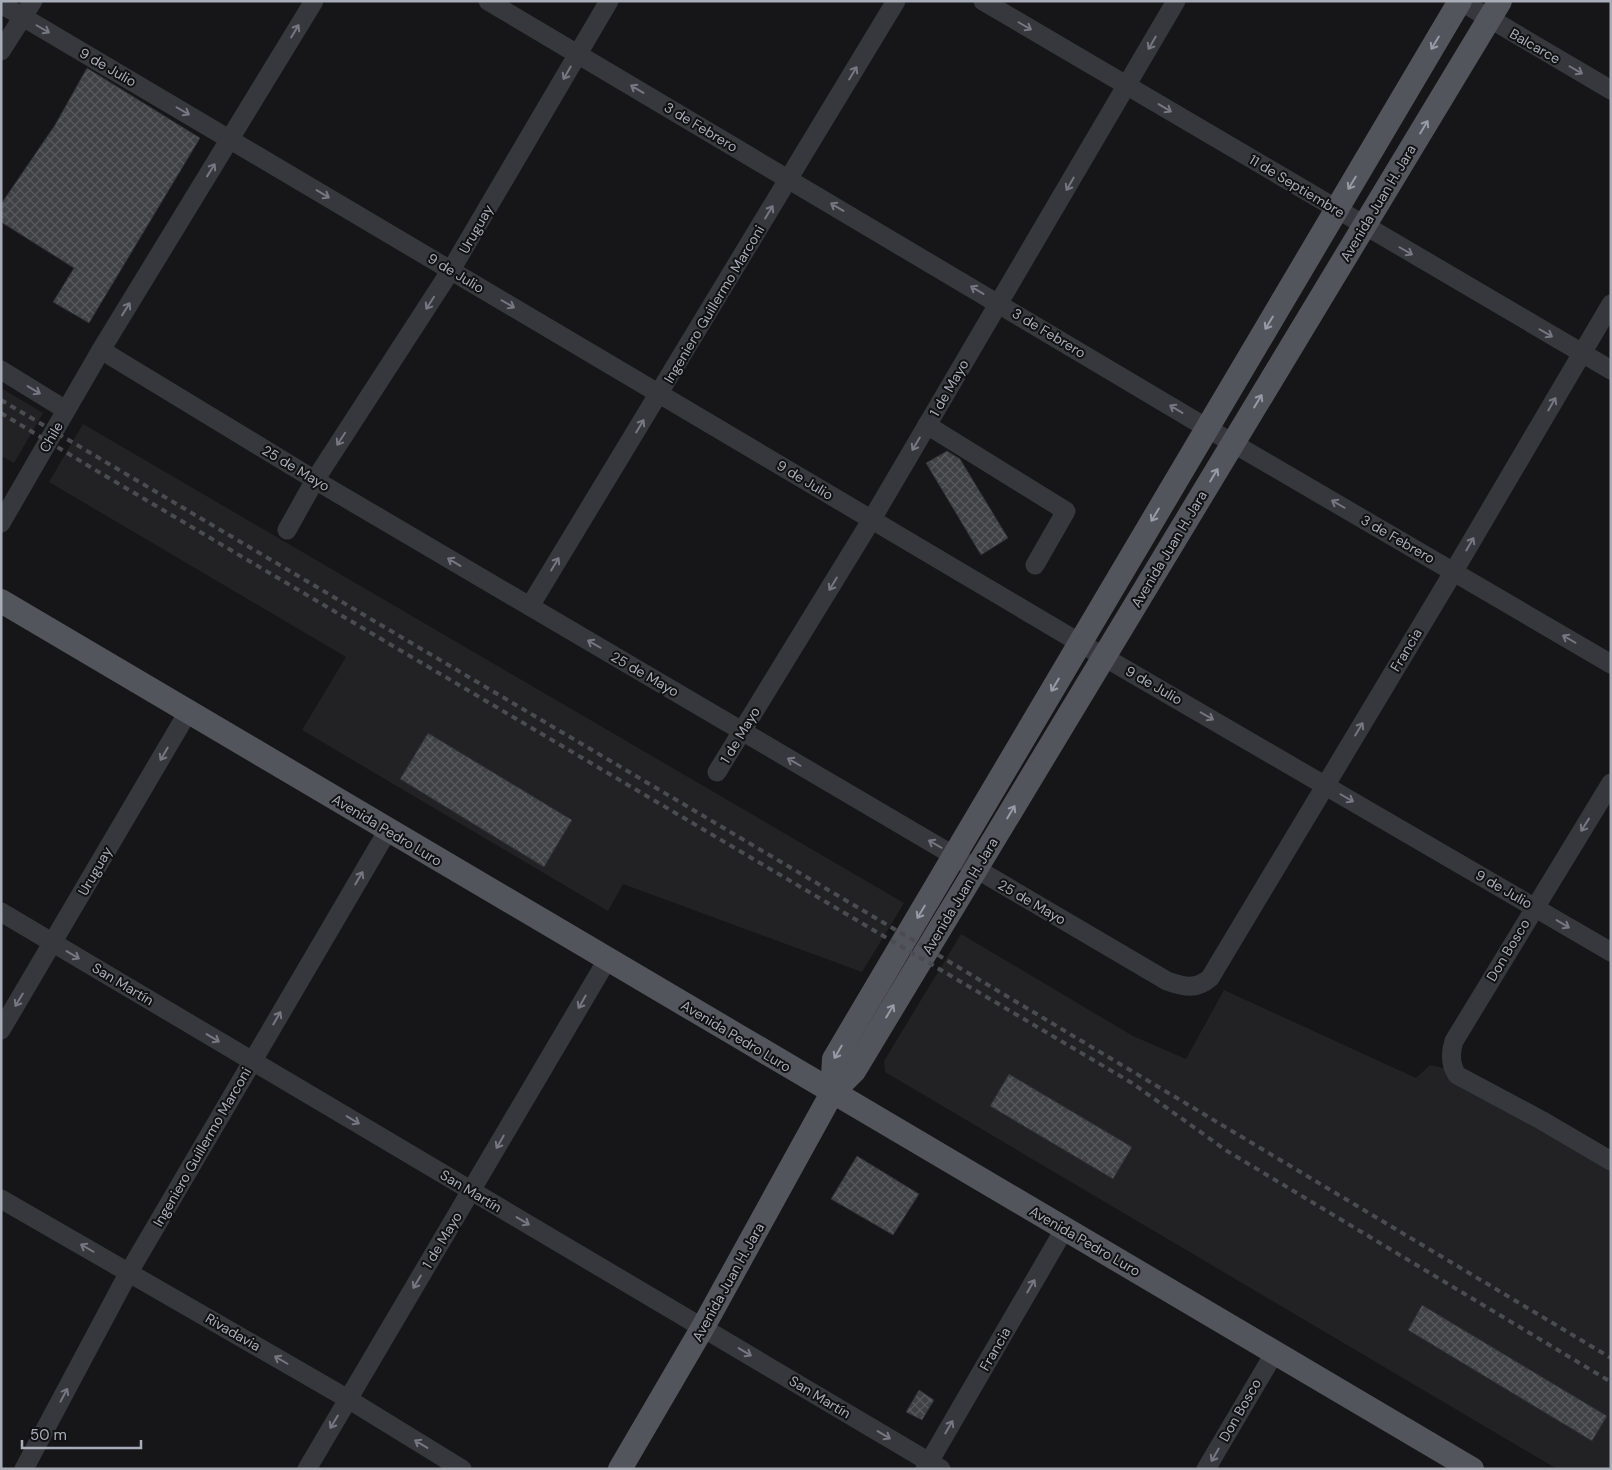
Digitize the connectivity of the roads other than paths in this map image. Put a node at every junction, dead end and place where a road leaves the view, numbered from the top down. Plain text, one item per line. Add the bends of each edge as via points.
1 (314, 1) edge
2 (488, 1) edge
3 (609, 1) edge
4 (896, 1) edge
5 (983, 1) edge
6 (1176, 1) edge
7 (1460, 1) edge
8 (1, 4) edge
9 (28, 9) edge
10 (1494, 10) edge
11 (1, 51) edge
12 (578, 54) junction
13 (1127, 86) junction
14 (1611, 90) edge
15 (230, 139) junction
16 (789, 179) junction
17 (1336, 210) junction
18 (1364, 226) junction
19 (452, 270) junction
20 (999, 303) junction
21 (1611, 304) edge
22 (101, 350) junction
23 (1581, 353) junction
24 (1, 370) edge
25 (1611, 370) edge
26 (660, 393) junction
27 (66, 410) junction
28 (927, 425) junction
29 (1207, 428) junction
30 (1233, 443) junction
31 (315, 480) junction
32 (872, 519) junction
33 (1, 523) edge
34 (287, 530) dead end
35 (1035, 565) dead end
36 (1454, 571) junction
37 (1, 601) edge
38 (530, 606) junction
39 (1080, 643) junction
40 (1104, 656) junction
41 (1611, 664) edge
42 (188, 712) junction
43 (742, 731) junction
44 (717, 772) dead end
45 (1611, 783) edge
46 (1325, 785) junction
47 (388, 830) junction
48 (954, 855) junction
49 (976, 869) junction
50 (1535, 907) junction
51 (1, 912) edge
52 (53, 943) junction
53 (1611, 952) edge
54 (607, 960) junction
55 (1193, 988) joint
56 (1, 1030) edge
57 (252, 1061) junction
58 (832, 1093) junction
59 (1611, 1161) edge
60 (471, 1190) junction
61 (1, 1199) edge
62 (1065, 1228) junction
63 (129, 1272) junction
64 (703, 1328) junction
65 (1275, 1352) junction
66 (348, 1399) junction
67 (932, 1466) edge
68 (24, 1469) edge
69 (307, 1469) edge
70 (462, 1469) edge
71 (620, 1469) edge
72 (1206, 1469) edge
73 (1472, 1469) edge

15 -> 1 street, Chile
2 - 12 street, 3 de Febrero
3 - 12 street, Uruguay
16 -> 4 street, Ingeniero Guillermo Marconi
5 -> 13 street, 11 de Septiembre
6 -> 13 street, 1 de Mayo
7 - 10 street, Balcarce
7 -> 17 main road, Avenida Juan H. Jara
8 - 9 street, 9 de Julio
9 - 11 street
9 -> 15 street, 9 de Julio
10 -> 14 street, Balcarce
18 -> 10 main road, Avenida Juan H. Jara
16 -> 12 street, 3 de Febrero
12 -> 19 street, Uruguay
13 -> 17 street, 11 de Septiembre
13 -> 20 street, 1 de Mayo
15 -> 19 street, 9 de Julio
22 -> 15 street, Chile
20 -> 16 street, 3 de Febrero
26 -> 16 street, Ingeniero Guillermo Marconi
17 - 18 street, 11 de Septiembre
17 -> 29 main road, Avenida Juan H. Jara
18 -> 23 street, 11 de Septiembre
30 -> 18 main road, Avenida Juan H. Jara
19 -> 26 street, 9 de Julio
19 -> 31 street, Uruguay
20 - 28 street, 1 de Mayo
29 -> 20 street, 3 de Febrero
21 - 23 street, Francia
22 - 27 street, Chile
22 - 31 street, 25 de Mayo
23 - 25 street, 11 de Septiembre
36 -> 23 street, Francia
24 -> 27 street
26 - 32 street, 9 de Julio
38 -> 26 street, Ingeniero Guillermo Marconi
27 - 33 street, Chile
28 -> 32 street, 1 de Mayo
28 - 35 street via 1066,511
29 - 30 street, 3 de Febrero
29 -> 39 main road, Avenida Juan H. Jara
36 -> 30 street, 3 de Febrero
40 -> 30 main road, Avenida Juan H. Jara
31 - 34 street, Uruguay
38 -> 31 street, 25 de Mayo
32 - 39 street, 9 de Julio
32 -> 43 street, 1 de Mayo
41 -> 36 street, 3 de Febrero
46 -> 36 street, Francia
37 - 42 main road, Avenida Pedro Luro
43 -> 38 street, 25 de Mayo
39 - 40 street, 9 de Julio
39 -> 48 main road, Avenida Juan H. Jara
40 -> 46 street, 9 de Julio
49 -> 40 main road, Avenida Juan H. Jara
42 - 47 main road, Avenida Pedro Luro
42 -> 52 street, Uruguay
43 - 44 street, 1 de Mayo
48 -> 43 street, 25 de Mayo
45 -> 50 street, Don Bosco
46 -> 50 street, 9 de Julio
46 - 55 street, Francia via 1210,978
47 - 54 main road, Avenida Pedro Luro
57 -> 47 street, Ingeniero Guillermo Marconi
48 - 49 street, 25 de Mayo
48 -> 58 main road, Avenida Juan H. Jara via 834,1059
49 - 55 street, 25 de Mayo via 1167,981
58 -> 49 main road, Avenida Juan H. Jara via 854,1071
50 -> 53 street, 9 de Julio
50 - 59 street, Don Bosco via 1454,1041 1452,1068 1457,1075
51 - 52 street, San Martín
52 -> 56 street, Uruguay
52 -> 57 street, San Martín
54 - 58 main road, Avenida Pedro Luro
54 -> 60 street, 1 de Mayo
57 -> 60 street, San Martín
57 - 63 street, Ingeniero Guillermo Marconi
58 - 62 main road, Avenida Pedro Luro
58 - 64 main road, Avenida Juan H. Jara
60 -> 64 street, San Martín
60 -> 66 street, 1 de Mayo
63 -> 61 street, Rivadavia
62 - 65 main road, Avenida Pedro Luro
67 -> 62 street, Francia
66 -> 63 street, Rivadavia
68 -> 63 street, Ingeniero Guillermo Marconi
64 -> 67 street, San Martín
64 - 71 main road, Avenida Juan H. Jara
65 -> 72 street, Don Bosco
65 - 73 main road, Avenida Pedro Luro
66 -> 69 street, 1 de Mayo
70 -> 66 street, Rivadavia

